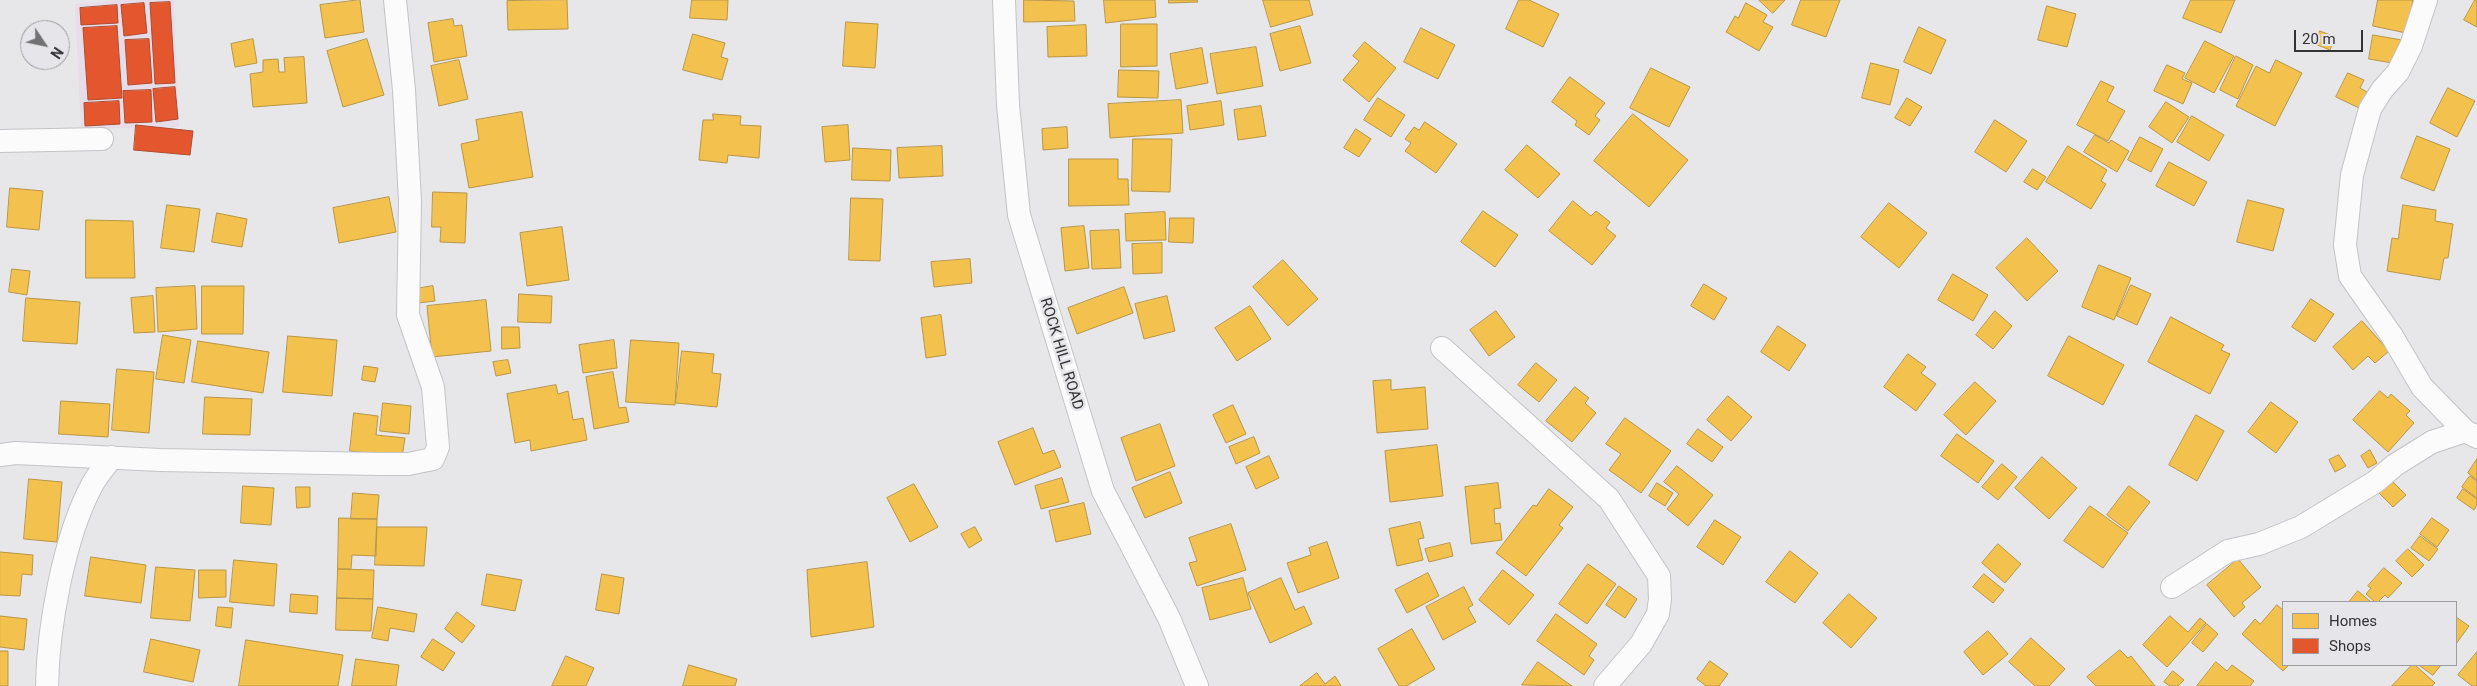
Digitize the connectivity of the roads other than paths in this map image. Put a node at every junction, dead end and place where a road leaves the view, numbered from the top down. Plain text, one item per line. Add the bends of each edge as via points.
1 (395, 0) edge
2 (1004, 0) edge
3 (2426, 0) edge
4 (102, 139) dead end
5 (0, 141) edge
6 (1442, 348) dead end
7 (2471, 434) edge
8 (0, 455) edge
9 (112, 457) junction
10 (2172, 587) dead end
11 (47, 686) edge
12 (1197, 686) edge
13 (1605, 686) edge

1 - 9 street via 410,201 408,315 432,387 438,428 433,459 408,464
2 - 12 street, ROCK HILL ROAD via 1008,105 1019,215 1103,490 1169,618
3 - 7 street via 2411,46 2398,72 2370,109 2352,175 2345,245 2350,276 2422,386
4 - 5 street
6 - 13 street via 1609,500 1659,576 1658,614 1642,644
7 - 10 street via 2432,442 2395,464 2375,482 2301,526 2259,544 2228,551
8 - 9 street
9 - 11 street via 93,483 78,515 63,568 48,660

